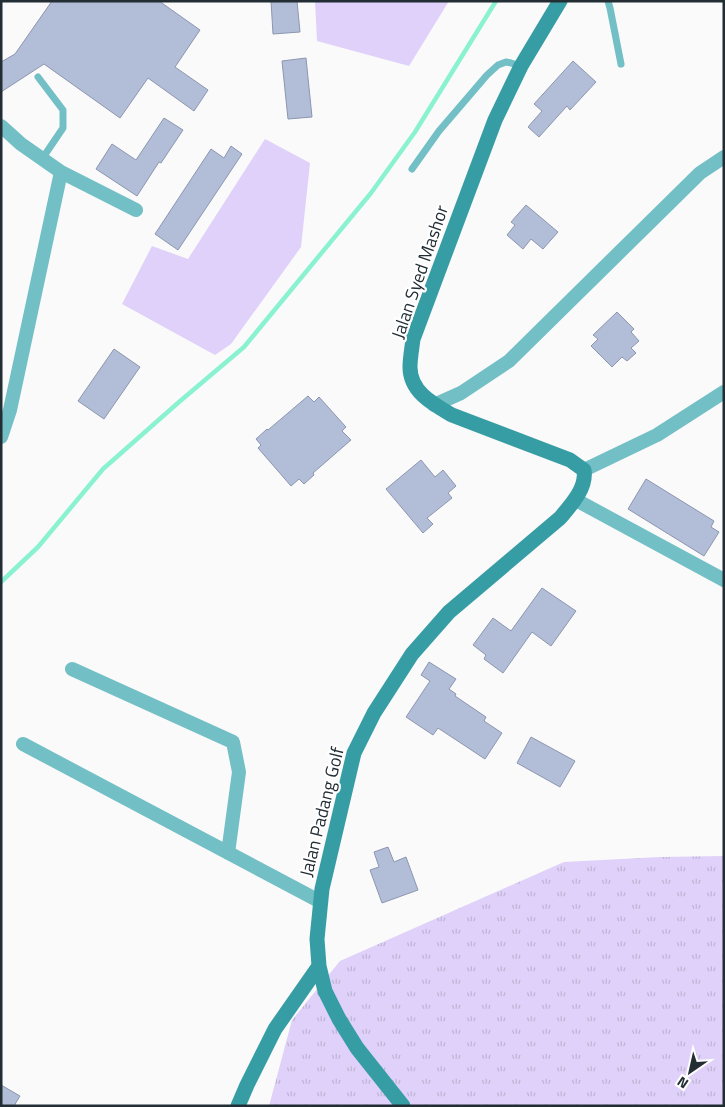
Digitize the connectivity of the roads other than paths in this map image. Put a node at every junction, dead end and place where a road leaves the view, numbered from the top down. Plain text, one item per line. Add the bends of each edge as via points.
1 (560, 1) edge
2 (608, 1) edge
3 (621, 64) dead end
4 (521, 66) junction
5 (38, 77) dead end
6 (1, 126) edge
7 (724, 157) edge
8 (42, 159) junction
9 (412, 170) dead end
10 (61, 172) junction
11 (136, 210) dead end
12 (724, 392) edge
13 (434, 405) junction
14 (1, 437) edge
15 (584, 470) junction
16 (576, 500) junction
17 (724, 580) edge
18 (72, 669) dead end
19 (23, 744) dead end
20 (228, 853) junction
21 (320, 902) junction
22 (318, 966) junction
23 (238, 1106) edge
24 (403, 1106) edge

1 - 4 street, Jalan Syed Mashor
2 - 3 lane
4 - 9 lane via 506,62 486,75 439,131
4 - 13 street, Jalan Syed Mashor via 495,120 413,340 410,368 413,383 419,393
5 - 8 lane via 63,110 63,128
6 - 8 street
7 - 13 street via 700,173 509,361 461,393
8 - 10 street
10 - 11 street
10 - 14 street via 10,410
12 - 15 street via 657,435
13 - 15 street, Jalan Syed Mashor via 452,415 570,460
15 - 16 street, Jalan Padang Golf via 585,478
16 - 17 street
16 - 21 street, Jalan Padang Golf via 560,518 449,612 412,654 354,753
18 - 20 street via 234,742 239,772
19 - 20 street
20 - 21 street
21 - 22 street, Jalan Padang Golf
22 - 23 street via 274,1030
22 - 24 street, Jalan Padang Golf via 324,990 339,1020

